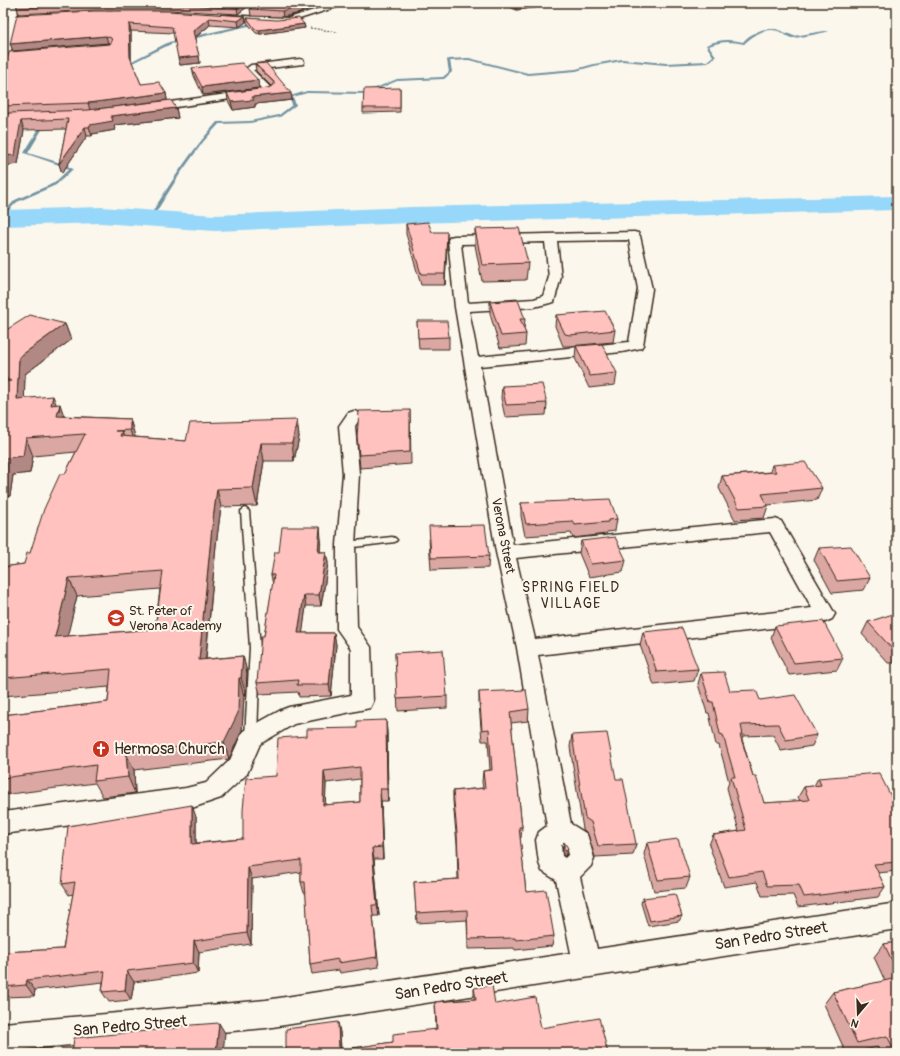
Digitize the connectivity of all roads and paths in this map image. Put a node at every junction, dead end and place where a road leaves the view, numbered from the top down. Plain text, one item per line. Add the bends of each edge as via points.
1 (12, 3) edge
2 (345, 3) edge
3 (3, 4) edge
4 (252, 8) edge
5 (212, 16) edge
6 (241, 18) junction
7 (7, 59) edge
8 (300, 62) dead end
9 (136, 110) edge
10 (550, 238) junction
11 (462, 308) junction
12 (472, 362) junction
13 (354, 416) dead end
14 (245, 512) dead end
15 (392, 540) dead end
16 (346, 545) junction
17 (505, 552) junction
18 (527, 648) junction
19 (251, 738) junction
20 (3, 823) edge
21 (897, 916) edge
22 (587, 965) junction
23 (3, 1038) edge

1 - 3 street
1 - 7 main road via 16,18
2 - 6 street via 304,14 296,19 278,21
4 - 6 street
5 - 6 street
8 - 9 street via 248,70 269,91
10 - 11 street via 555,277 549,299 534,303
10 - 11 street, Verona Street via 454,240
10 - 12 street via 634,236 645,289 636,344 622,348
11 - 12 street, Verona Street
12 - 17 street, Verona Street
13 - 16 street via 347,426 351,474
14 - 19 lane via 255,648
15 - 16 lane
16 - 19 street via 347,629 361,648 362,702 288,716
17 - 18 street, Verona Street
17 - 18 street via 776,525 825,614
18 - 22 street, Verona Street via 560,830 548,840 551,863 567,873
19 - 20 street via 239,768 213,791 186,798
21 - 22 street, San Pedro Street
22 - 23 street, San Pedro Street via 266,1014

